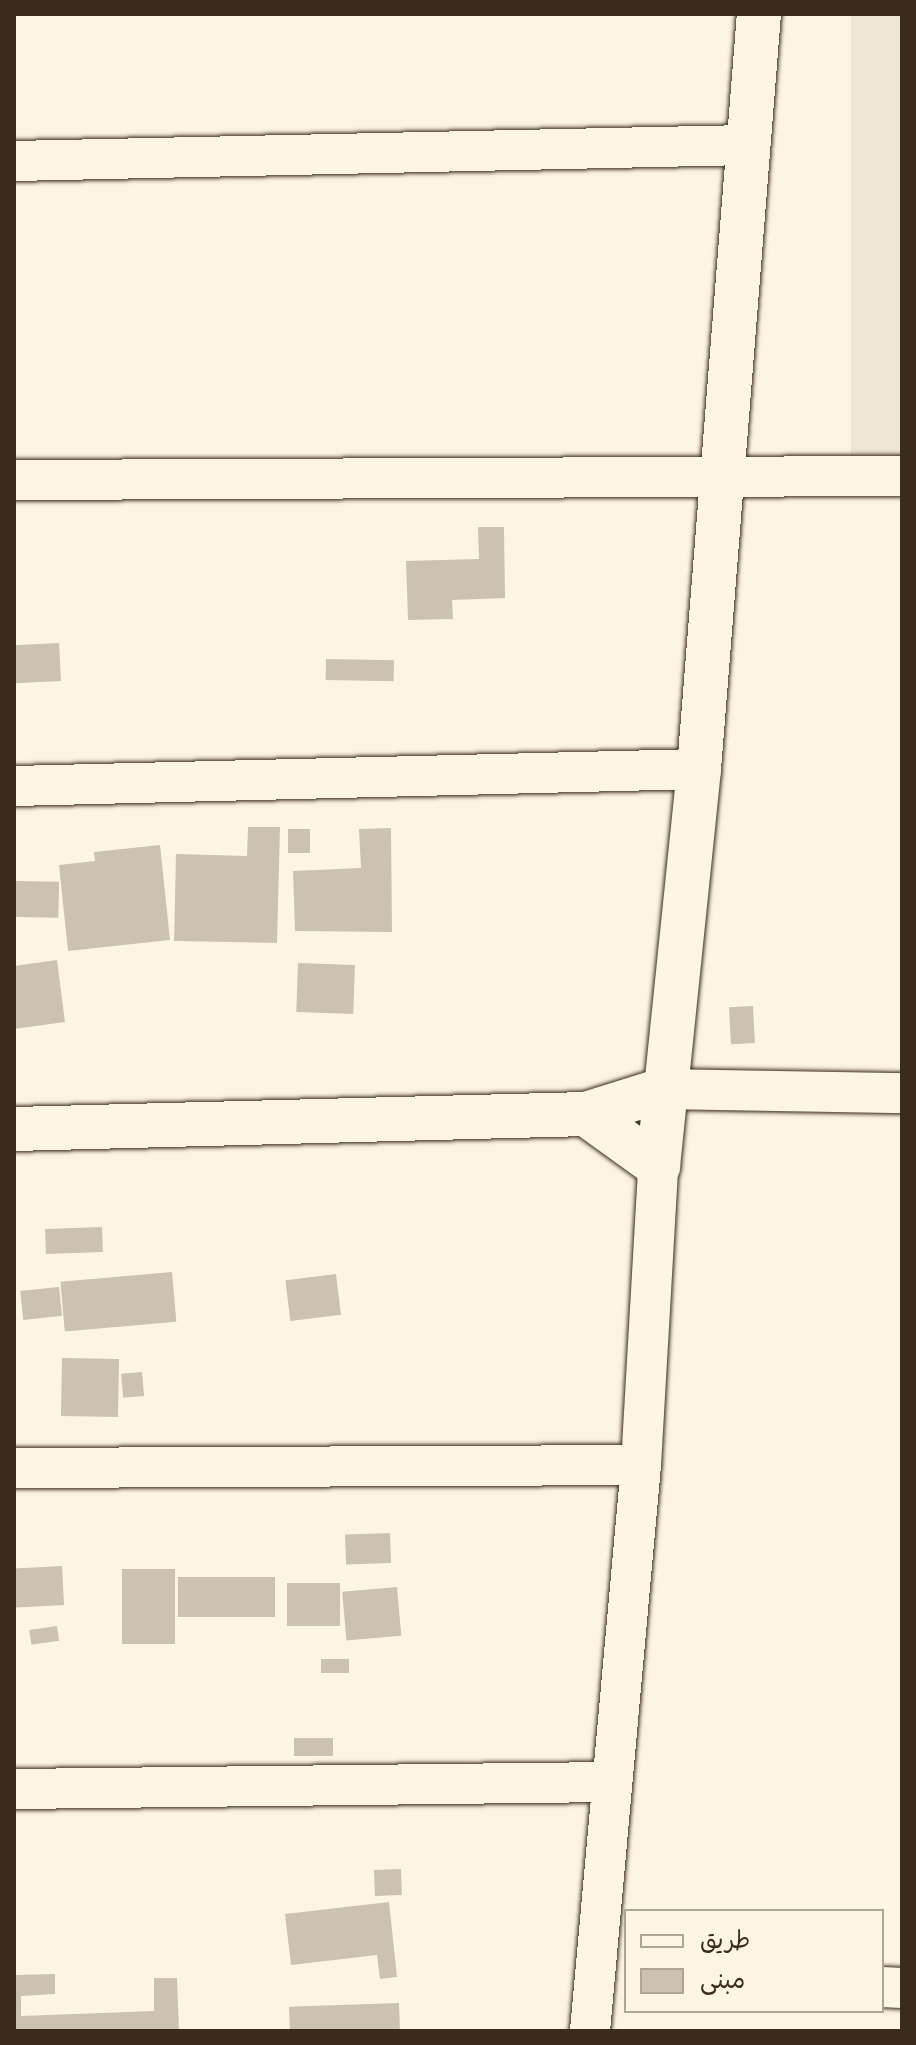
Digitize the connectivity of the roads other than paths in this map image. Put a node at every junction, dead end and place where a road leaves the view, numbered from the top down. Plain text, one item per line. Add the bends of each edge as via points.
1 (759, 14) edge
2 (748, 145) junction
3 (14, 161) edge
4 (718, 472) junction
5 (902, 476) edge
6 (14, 480) edge
7 (699, 769) junction
8 (14, 786) edge
9 (666, 1089) junction
10 (902, 1093) edge
11 (586, 1114) junction
12 (14, 1129) edge
13 (658, 1166) junction
14 (641, 1465) junction
15 (14, 1468) edge
16 (610, 1782) junction
17 (14, 1789) edge
18 (610, 1980) edge
19 (590, 2031) edge

1 - 2 street
2 - 3 street
2 - 4 street
4 - 5 street
4 - 6 street
4 - 7 street
7 - 8 street
7 - 9 street
9 - 10 street
9 - 11 street
9 - 13 street
11 - 12 street
11 - 13 street
13 - 14 street
14 - 15 street
14 - 16 street
16 - 17 street
16 - 18 street
18 - 19 street

